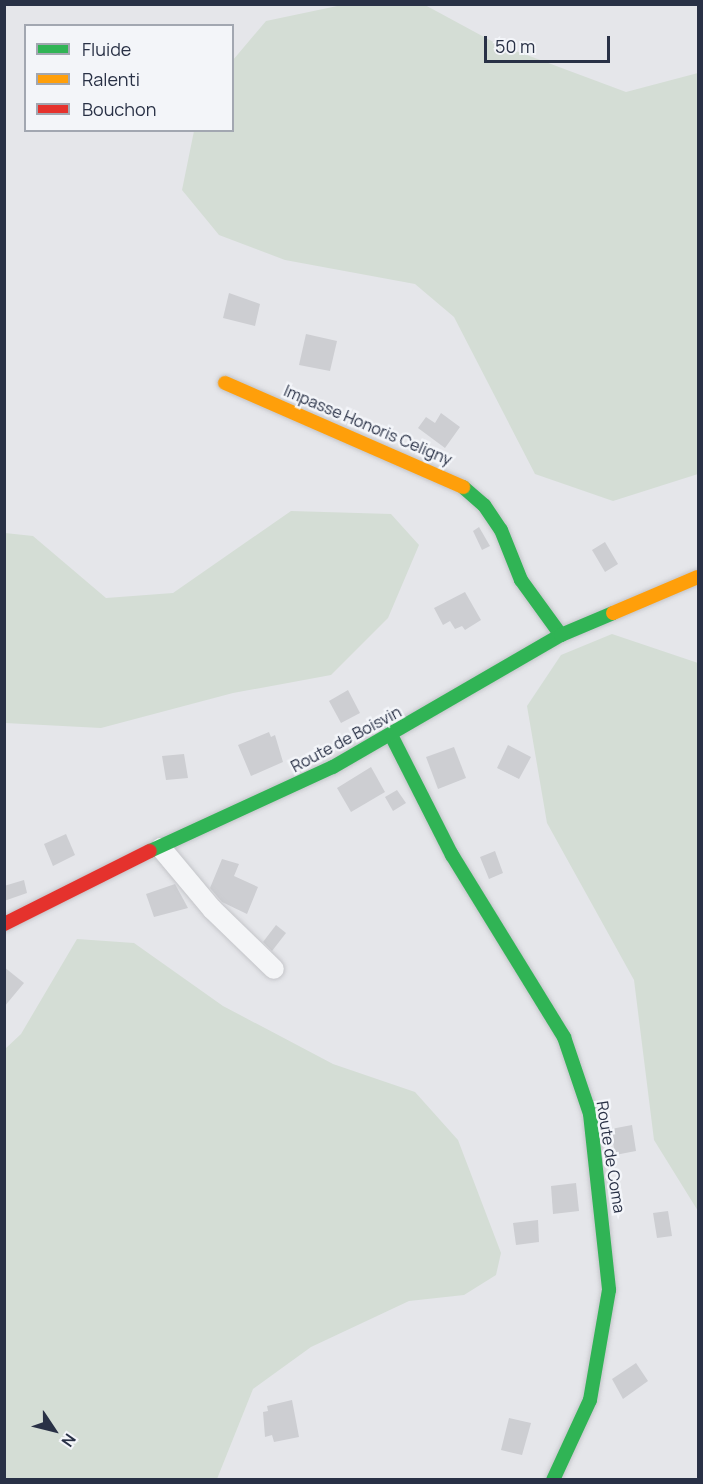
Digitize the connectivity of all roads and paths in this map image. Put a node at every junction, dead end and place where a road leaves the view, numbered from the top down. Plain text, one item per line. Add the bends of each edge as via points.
1 (225, 384) dead end
2 (699, 577) edge
3 (561, 635) junction
4 (391, 735) junction
5 (161, 848) junction
6 (4, 924) edge
7 (274, 969) dead end
8 (553, 1479) edge

1 - 3 street, Impasse Honoris Celigny via 460,484 484,505 501,530 521,580
2 - 3 street, Route de Boisvin
3 - 4 street, Route de Boisvin
4 - 5 street, Route de Boisvin
4 - 8 street, Route de Coma via 452,855 564,1037 590,1114 609,1290 590,1400
5 - 6 street, Route de Boisvin via 105,871
5 - 7 street via 212,909

